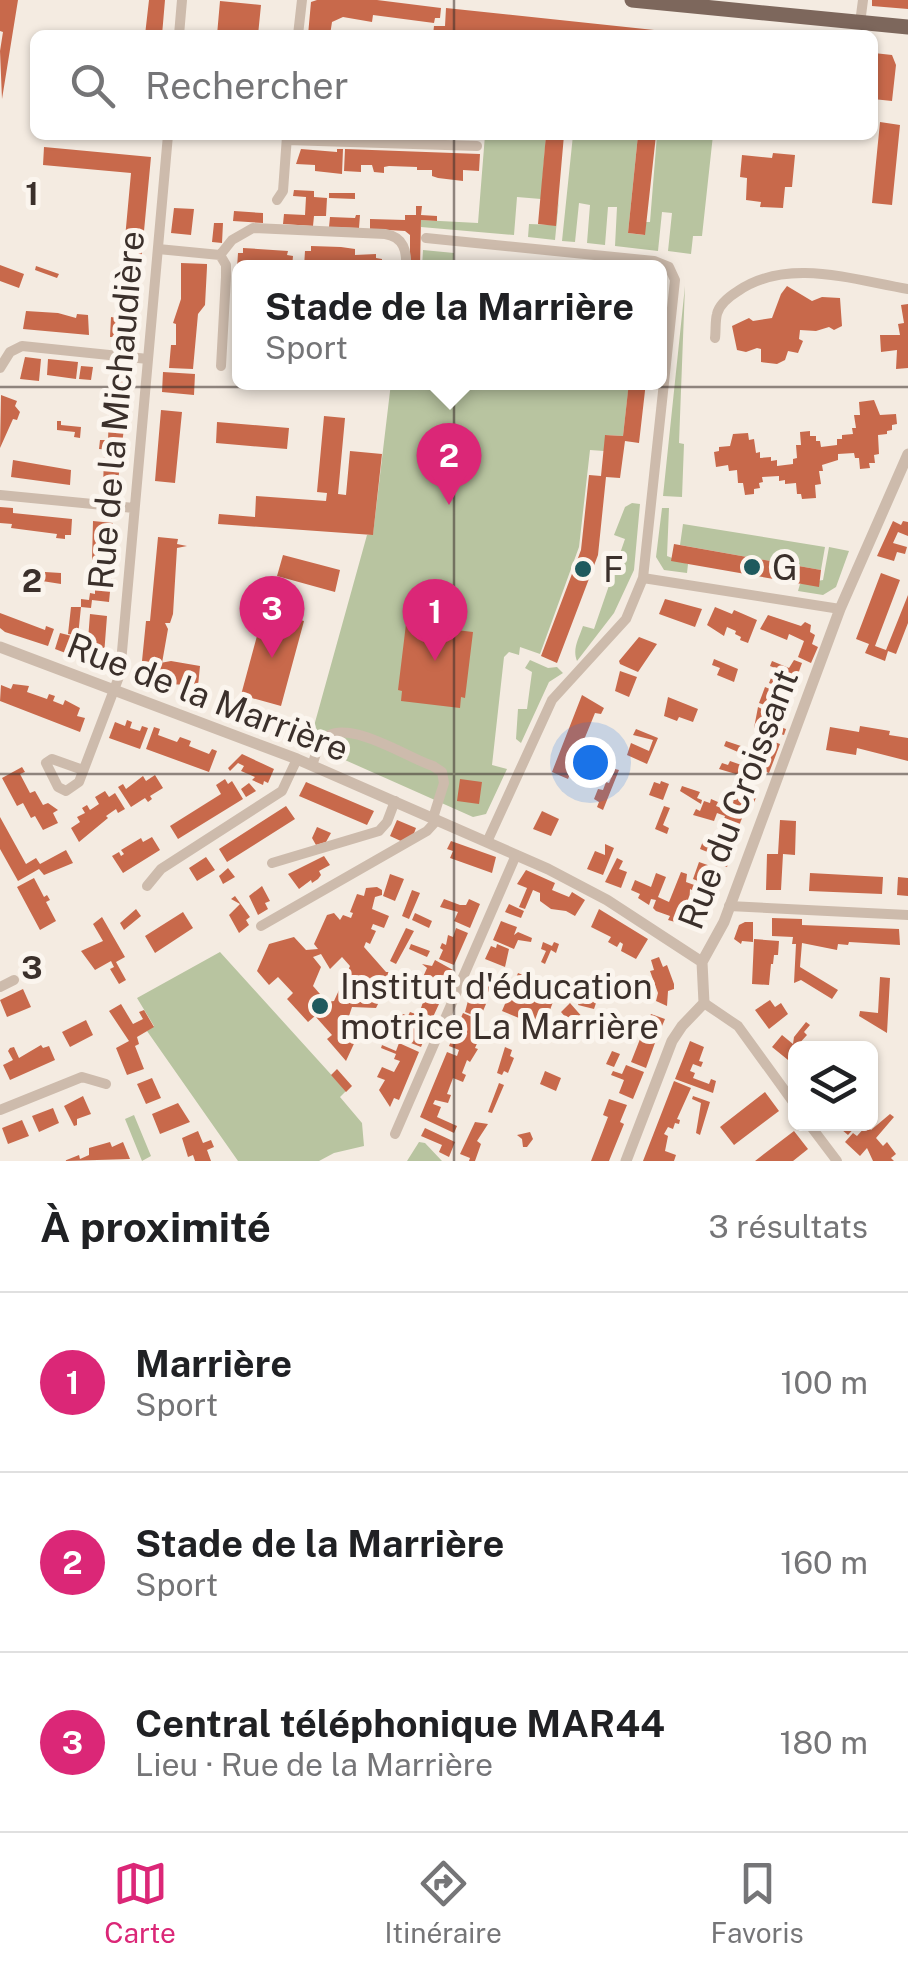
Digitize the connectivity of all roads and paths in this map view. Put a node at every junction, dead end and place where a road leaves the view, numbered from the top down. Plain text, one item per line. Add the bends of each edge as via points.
1 (182, 0) edge
2 (302, 0) edge
3 (632, 0) edge
4 (863, 0) edge
5 (860, 22) junction
6 (908, 27) edge
7 (179, 30) edge
8 (299, 30) edge
9 (168, 140) edge
10 (287, 140) edge
11 (350, 140) edge
12 (477, 146) dead end
13 (277, 200) dead end
14 (426, 238) dead end
15 (158, 249) junction
16 (220, 255) junction
17 (405, 260) edge
18 (644, 260) edge
19 (667, 267) edge
20 (908, 288) edge
21 (715, 338) dead end
22 (667, 347) edge
23 (148, 359) junction
24 (221, 366) dead end
25 (0, 368) edge
26 (663, 390) edge
27 (908, 454) edge
28 (0, 496) edge
29 (134, 508) junction
30 (643, 578) junction
31 (840, 609) junction
32 (0, 647) edge
33 (113, 690) junction
34 (297, 759) junction
35 (312, 765) junction
36 (83, 770) dead end
37 (395, 801) junction
38 (435, 819) junction
39 (487, 842) junction
40 (516, 855) junction
41 (272, 863) dead end
42 (147, 886) dead end
43 (729, 906) junction
44 (908, 915) edge
45 (261, 926) dead end
46 (702, 962) junction
47 (14, 980) dead end
48 (0, 987) edge
49 (704, 1003) junction
50 (106, 1084) dead end
51 (788, 1095) edge
52 (0, 1110) edge
53 (814, 1131) edge
54 (395, 1134) dead end
55 (626, 1161) edge
56 (837, 1161) edge

1 - 7 street
2 - 8 street
3 - 5 main road
4 - 5 street
5 - 6 main road
9 - 15 street, Rue de la Michaudière
10 - 13 street via 284,190
11 - 12 street
14 - 18 street
15 - 16 street
15 - 23 street, Rue de la Michaudière
16 - 17 street via 253,228 385,234 404,246
16 - 24 street via 226,265
19 - 22 street via 674,280
20 - 21 street via 834,275 771,276 730,296 717,312
23 - 25 street via 26,346 14,349
23 - 29 street, Rue de la Michaudière
26 - 30 street
27 - 31 street, Rue du Croissant
28 - 29 street
29 - 33 street, Rue de la Michaudière via 120,674
30 - 31 street
30 - 39 street via 626,619 552,700
31 - 43 street, Rue du Croissant
32 - 33 street, Rue de la Marrière
33 - 34 street, Rue de la Marrière
33 - 36 street, Rue de la Michaudière
34 - 35 street, Rue de la Marrière
34 - 42 street via 282,791 160,869
35 - 37 street, Rue de la Marrière
35 - 38 street via 321,742 344,731 432,766 444,784
37 - 38 street, Rue de la Marrière
37 - 41 street via 379,831
38 - 39 street, Rue de la Marrière
38 - 45 street via 427,830
39 - 40 street, Rue de la Marrière
40 - 46 street, Rue de la Marrière via 606,900
40 - 54 street
43 - 44 street
43 - 46 street, Rue du Croissant
46 - 49 street, Rue du Croissant
47 - 48 street
49 - 51 street via 738,1026
49 - 55 street via 672,1041
50 - 52 street via 82,1077
53 - 56 street

